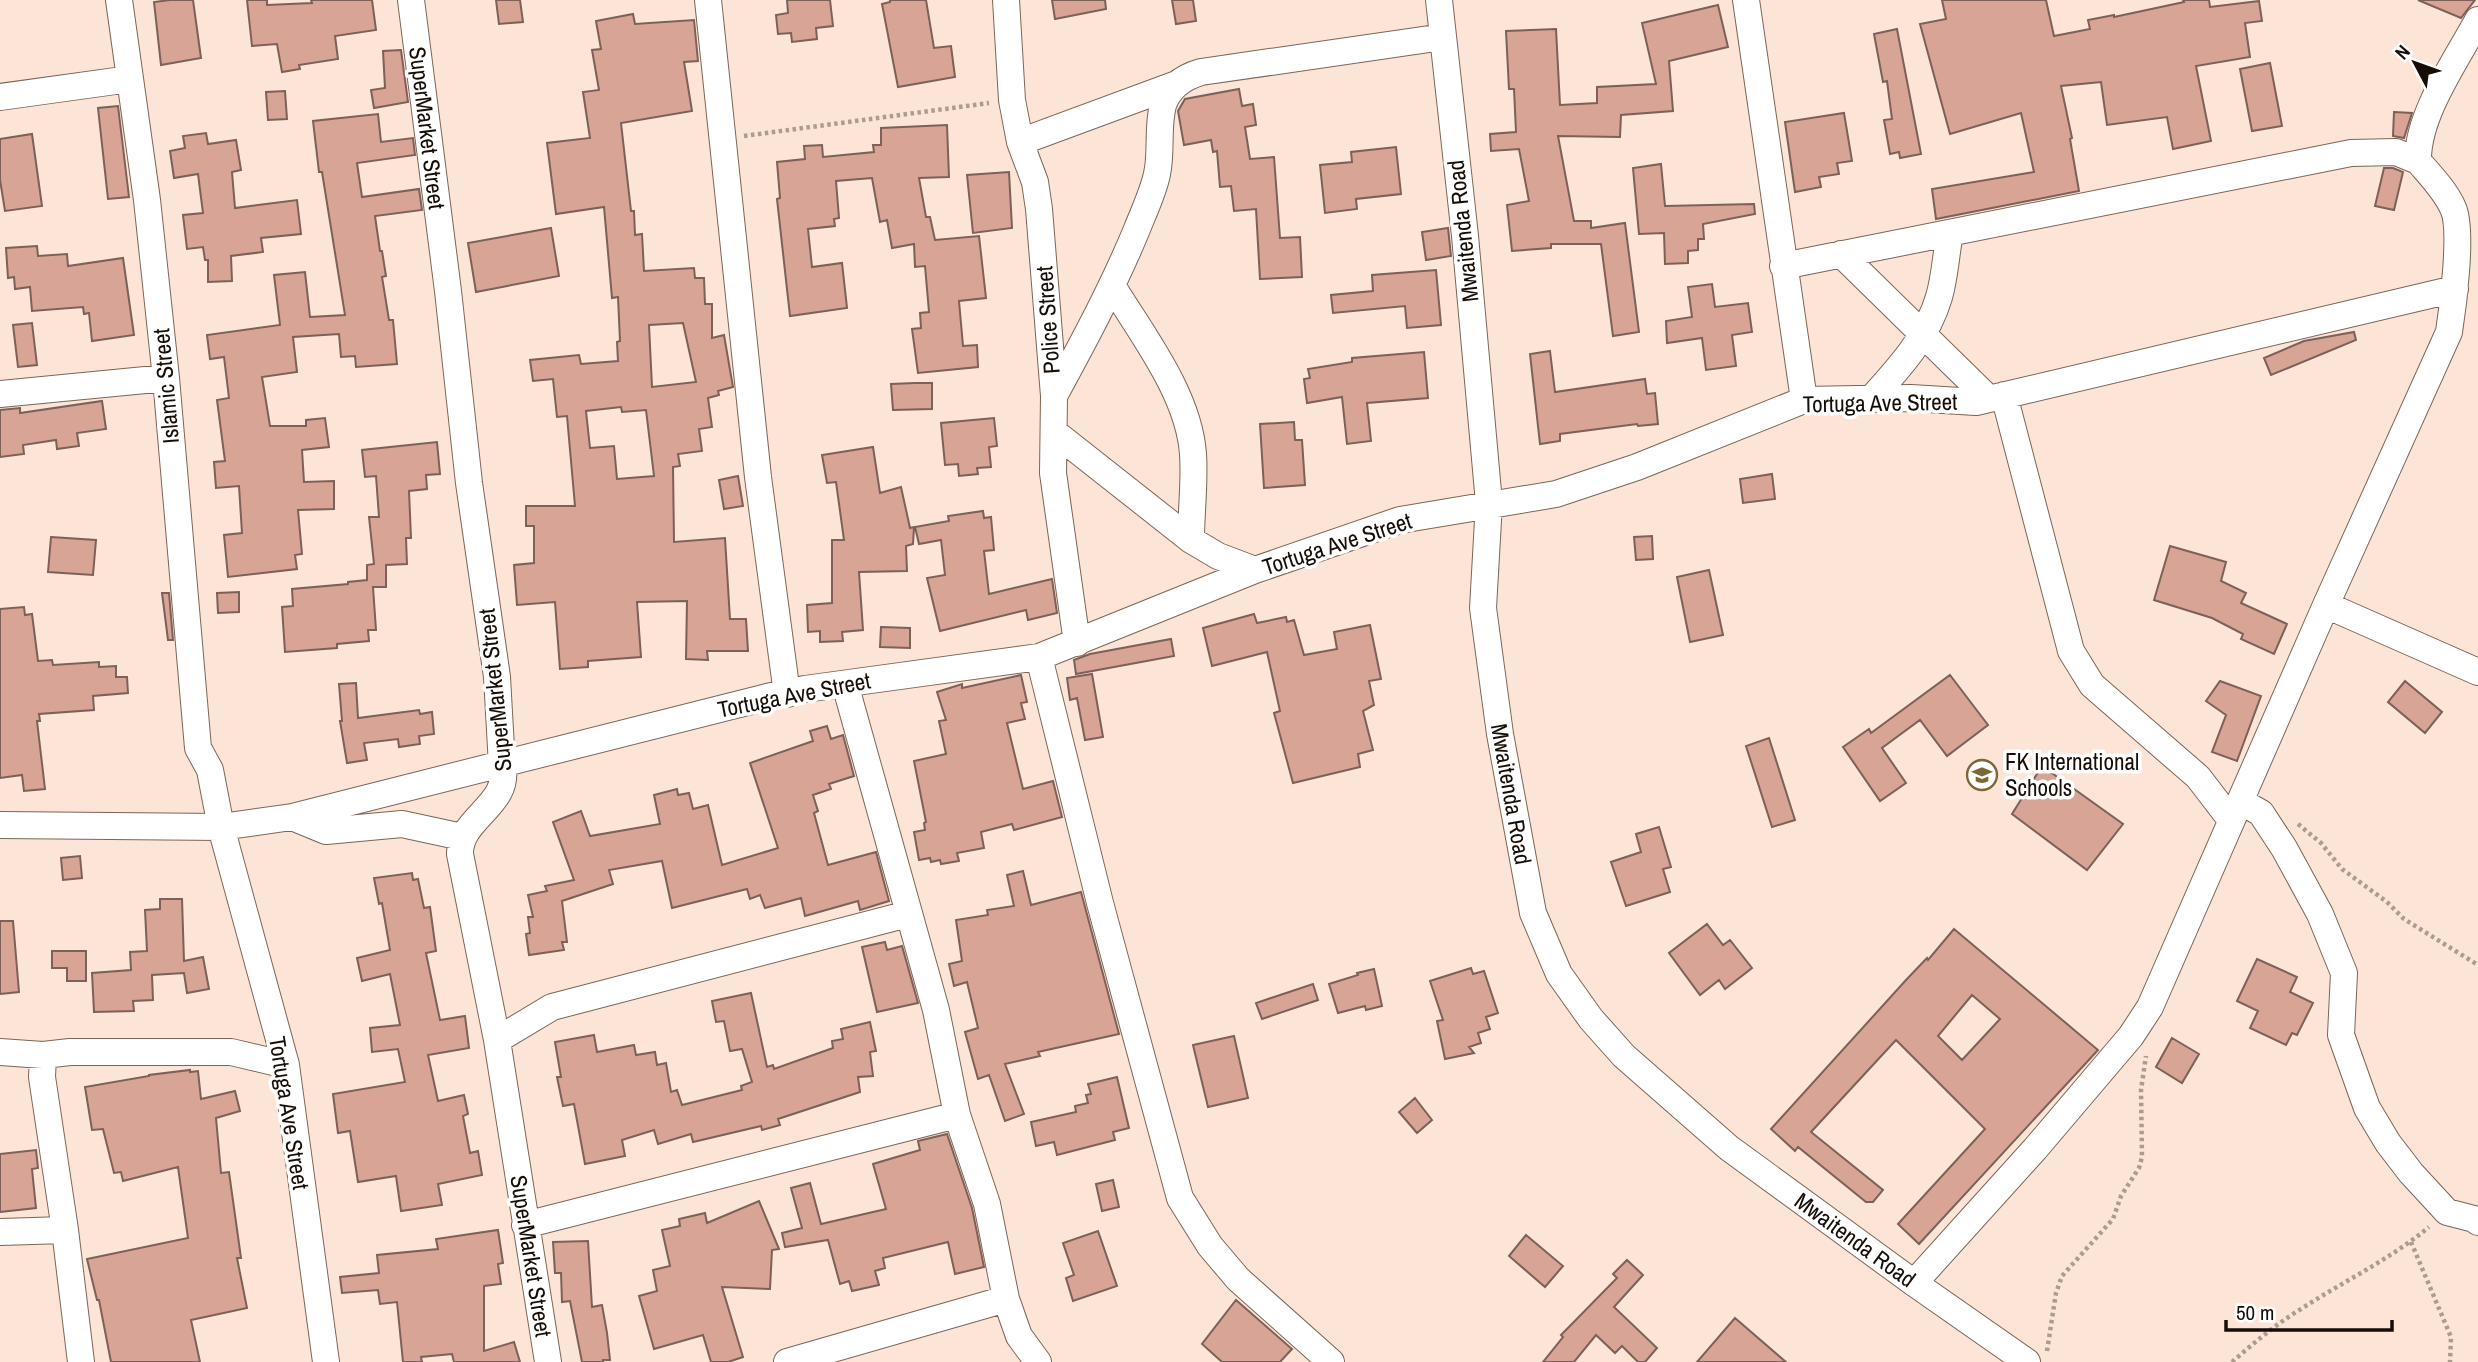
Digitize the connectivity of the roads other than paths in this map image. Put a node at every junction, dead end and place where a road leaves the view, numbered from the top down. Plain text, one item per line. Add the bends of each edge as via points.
1 (119, 0) edge
2 (411, 0) edge
3 (708, 0) edge
4 (1006, 0) edge
5 (1439, 0) edge
6 (1746, 0) edge
7 (2478, 20) edge
8 (1443, 37) junction
9 (130, 79) junction
10 (1177, 83) junction
11 (0, 97) edge
12 (1020, 142) junction
13 (2417, 160) junction
14 (1950, 233) junction
15 (1841, 254) junction
16 (1783, 266) junction
17 (1113, 287) junction
18 (2462, 296) edge
19 (1924, 335) junction
20 (166, 377) junction
21 (0, 394) edge
22 (1054, 396) junction
23 (1996, 397) junction
24 (1871, 399) junction
25 (1804, 400) junction
26 (1054, 432) junction
27 (1489, 503) junction
28 (1191, 540) junction
29 (1255, 570) junction
30 (2326, 605) junction
31 (1077, 643) junction
32 (1039, 657) junction
33 (2478, 672) edge
34 (845, 684) junction
35 (787, 694) junction
36 (502, 766) junction
37 (2244, 811) junction
38 (292, 817) junction
39 (0, 825) edge
40 (222, 827) junction
41 (462, 837) junction
42 (908, 914) junction
43 (497, 1040) junction
44 (0, 1052) edge
45 (43, 1055) junction
46 (286, 1065) junction
47 (957, 1115) junction
48 (2478, 1222) edge
49 (525, 1225) junction
50 (65, 1230) junction
51 (0, 1232) edge
52 (1914, 1283) junction
53 (1006, 1299) junction
54 (81, 1362) edge
55 (326, 1362) edge
56 (548, 1362) edge
57 (787, 1362) edge
58 (1038, 1362) edge
59 (1331, 1362) edge
60 (2027, 1362) edge

1 - 9 street, Islamic Street
2 - 36 street, SuperMarket Street via 467,471 497,677
3 - 35 street via 758,477
4 - 12 street, Police Street via 1012,100
5 - 8 street, Mwaitenda Road
6 - 16 street
7 - 13 street via 2434,102 2418,144
8 - 10 street via 1201,72
8 - 27 street, Mwaitenda Road
9 - 11 street
9 - 20 street, Islamic Street
10 - 12 street
10 - 17 street via 1163,106 1157,173
12 - 22 street, Police Street via 1035,182 1039,209
13 - 14 street via 2396,152 2351,153
13 - 18 street via 2457,221
14 - 15 street
14 - 19 street via 1940,296
15 - 16 street
15 - 19 street
16 - 25 street
17 - 22 street
17 - 28 street via 1160,363 1186,418 1193,454
18 - 23 street, Tortuga Ave Street
18 - 30 street
19 - 23 street
19 - 24 street
20 - 21 street
20 - 40 street, Islamic Street via 198,748 210,770
22 - 26 street, Police Street
23 - 24 street, Tortuga Ave Street via 1976,402
23 - 37 street via 2080,670 2199,777
24 - 25 street, Tortuga Ave Street
25 - 27 street, Tortuga Ave Street via 1556,494
26 - 28 street
26 - 31 street, Police Street via 1053,473
27 - 29 street, Tortuga Ave Street via 1400,520
27 - 52 street, Mwaitenda Road via 1483,608 1500,734 1533,914 1559,974 1624,1056 1729,1148
28 - 29 street
29 - 31 street, Tortuga Ave Street
30 - 33 street
30 - 37 street
31 - 32 street, Tortuga Ave Street
32 - 34 street, Tortuga Ave Street
32 - 59 street via 1180,1198 1210,1246 1238,1279
34 - 35 street, Tortuga Ave Street
34 - 42 street
35 - 36 street, Tortuga Ave Street
36 - 38 street, Tortuga Ave Street
36 - 41 street, SuperMarket Street via 505,775 500,792
37 - 48 street via 2284,848 2320,914 2344,973 2341,1035 2367,1108 2411,1173 2447,1212
37 - 52 street via 2137,1026 2035,1149
38 - 40 street, Tortuga Ave Street
38 - 41 street via 326,831 402,824
39 - 40 street, Tortuga Ave Street
40 - 46 street, Tortuga Ave Street
41 - 43 street, SuperMarket Street via 460,855
42 - 43 street via 552,1007
42 - 47 street via 936,1010
43 - 49 street, SuperMarket Street
44 - 45 street
45 - 46 street via 231,1052
45 - 50 street via 42,1077
46 - 55 street, Tortuga Ave Street
47 - 49 street
47 - 53 street via 987,1204
49 - 56 street, SuperMarket Street
50 - 51 street
50 - 54 street
52 - 60 street, Mwaitenda Road
53 - 57 street
53 - 58 street via 1019,1336

